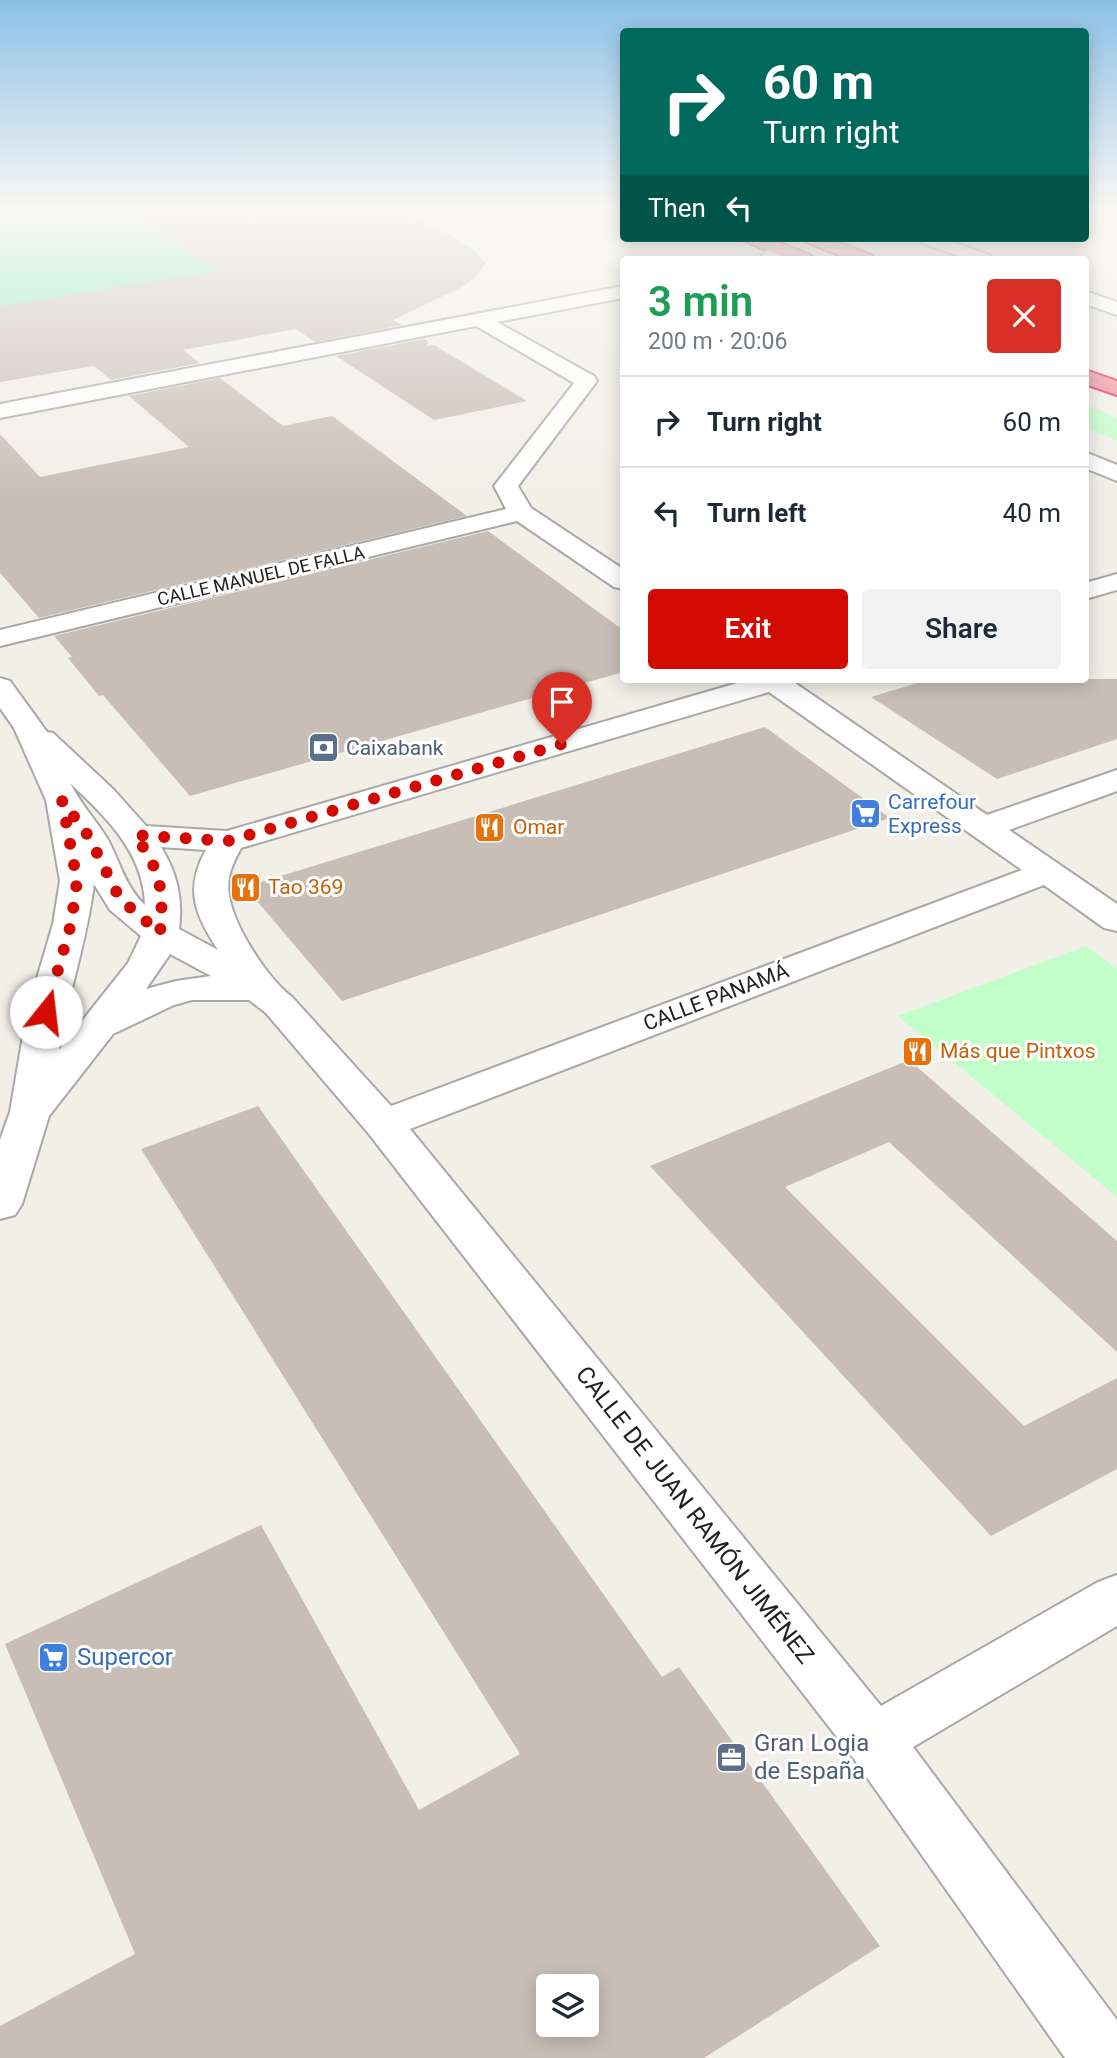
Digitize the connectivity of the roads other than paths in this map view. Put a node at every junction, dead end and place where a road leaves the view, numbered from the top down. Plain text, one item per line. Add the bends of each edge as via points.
1 (544, 306) edge
2 (476, 318) junction
3 (1089, 378) edge
4 (1117, 389) edge
5 (0, 411) edge
6 (1089, 461) edge
7 (1117, 474) edge
8 (521, 513) junction
9 (620, 579) edge
10 (1117, 582) edge
11 (1089, 590) edge
12 (0, 638) edge
13 (765, 683) edge
14 (779, 683) edge
15 (0, 687) edge
16 (29, 727) junction
17 (1117, 780) edge
18 (62, 800) junction
19 (983, 828) junction
20 (135, 835) junction
21 (228, 841) junction
22 (1048, 872) junction
23 (1117, 920) edge
24 (160, 933) junction
25 (262, 990) junction
26 (96, 1030) junction
27 (30, 1112) junction
28 (384, 1124) junction
29 (0, 1203) edge
30 (1117, 1598) edge
31 (874, 1740) junction
32 (1098, 2055) edge

1 - 2 street
2 - 5 street
2 - 8 street via 586,381 506,486
3 - 4 highway
6 - 7 street
8 - 9 street
8 - 12 street, CALLE MANUEL DE FALLA
10 - 11 street
13 - 21 street
14 - 19 street
15 - 16 street
16 - 18 street
16 - 20 street via 95,789
17 - 19 street
18 - 24 street via 89,837 120,899
18 - 27 street via 77,881 71,924 46,1012
19 - 22 street
20 - 21 street
20 - 24 street via 160,878
21 - 25 street via 213,873 212,897 219,922
22 - 23 street
22 - 28 street, CALLE PANAMÁ
24 - 25 street
24 - 26 street via 145,965
25 - 26 street via 205,985 180,990 139,1005
25 - 28 street, CALLE DE JUAN RAMÓN JIMÉNEZ
26 - 27 street
27 - 29 street
28 - 31 street, CALLE DE JUAN RAMÓN JIMÉNEZ
30 - 31 street
31 - 32 street, CALLE DE JUAN RAMÓN JIMÉNEZ

